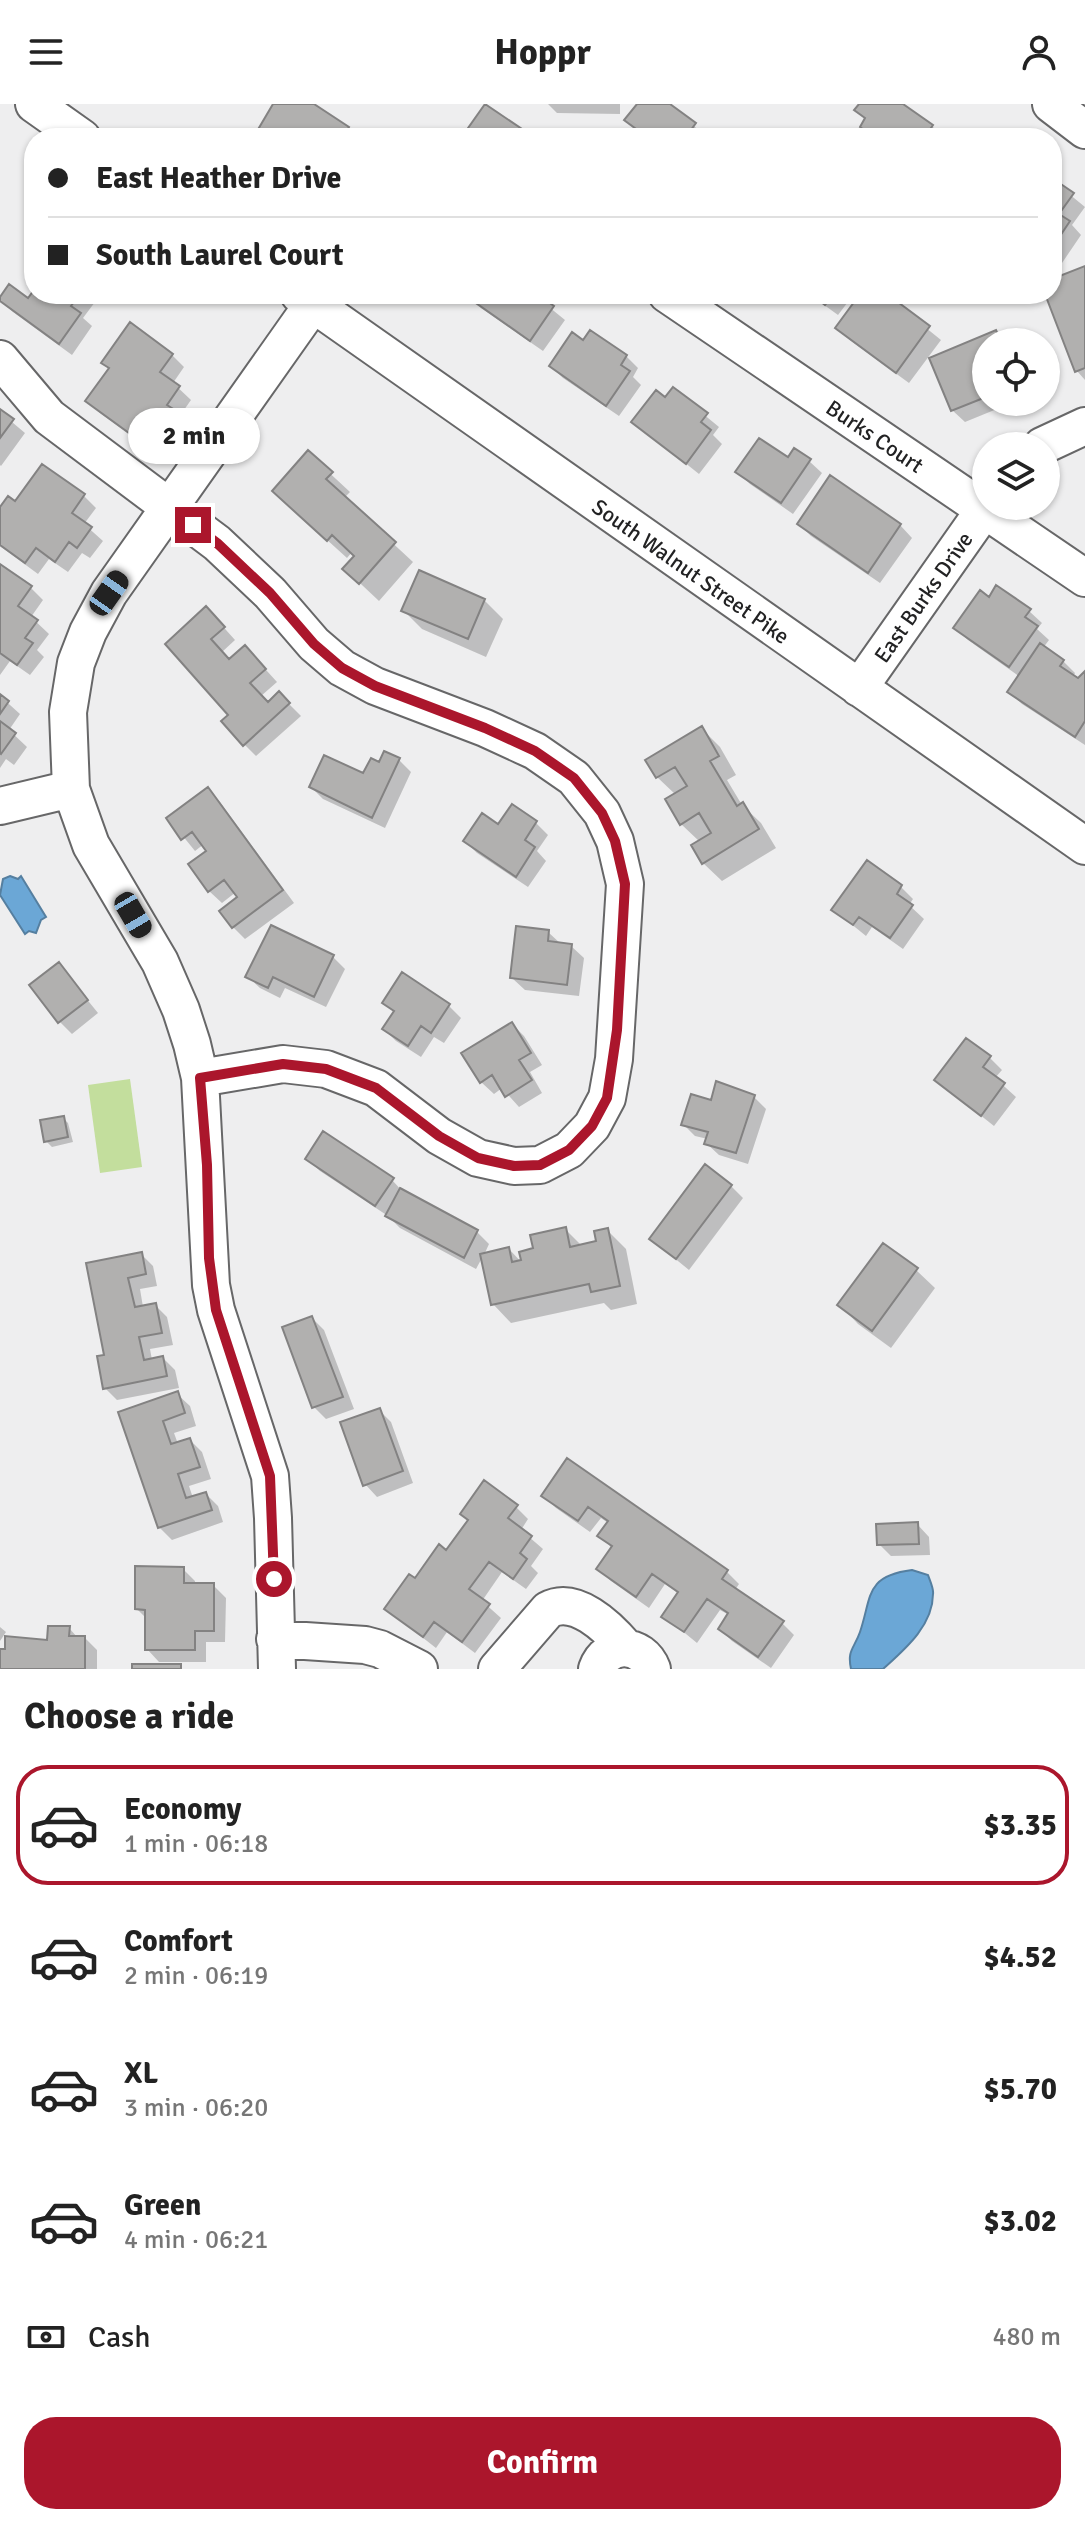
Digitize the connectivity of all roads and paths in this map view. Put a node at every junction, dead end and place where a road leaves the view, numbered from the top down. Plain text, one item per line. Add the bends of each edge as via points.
1 (34, 104) edge
2 (1051, 104) edge
3 (68, 128) edge
4 (1085, 130) edge
5 (303, 304) edge
6 (313, 304) edge
7 (682, 304) edge
8 (0, 359) edge
9 (1085, 426) edge
10 (1060, 438) edge
11 (972, 499) edge
12 (169, 507) junction
13 (977, 520) edge
14 (1002, 520) edge
15 (1085, 578) edge
16 (859, 688) junction
17 (71, 789) junction
18 (0, 806) edge
19 (1085, 846) edge
20 (200, 1078) junction
21 (276, 1654) edge
22 (639, 1658) edge
23 (419, 1669) edge
24 (497, 1669) edge
25 (597, 1669) edge

1 - 3 street
2 - 4 street
5 - 12 street
6 - 16 street, South Walnut Street Pike
7 - 11 street, Burks Court
8 - 12 street via 49,417
9 - 10 street
12 - 17 street via 109,593 76,663 68,712
12 - 20 street via 217,543 342,668 535,751 574,778 602,813 625,884 616,1044 607,1098 592,1126 569,1150 540,1165 478,1158 376,1088 326,1069 283,1064
13 - 16 street, East Burks Drive
14 - 15 street, Burks Court
16 - 19 street, South Walnut Street Pike
17 - 18 street
17 - 20 street via 91,845 160,962 181,1010
20 - 21 street via 211,1285 270,1476
21 - 23 street via 365,1645
22 - 24 street via 582,1611 557,1605
22 - 25 street via 606,1655

